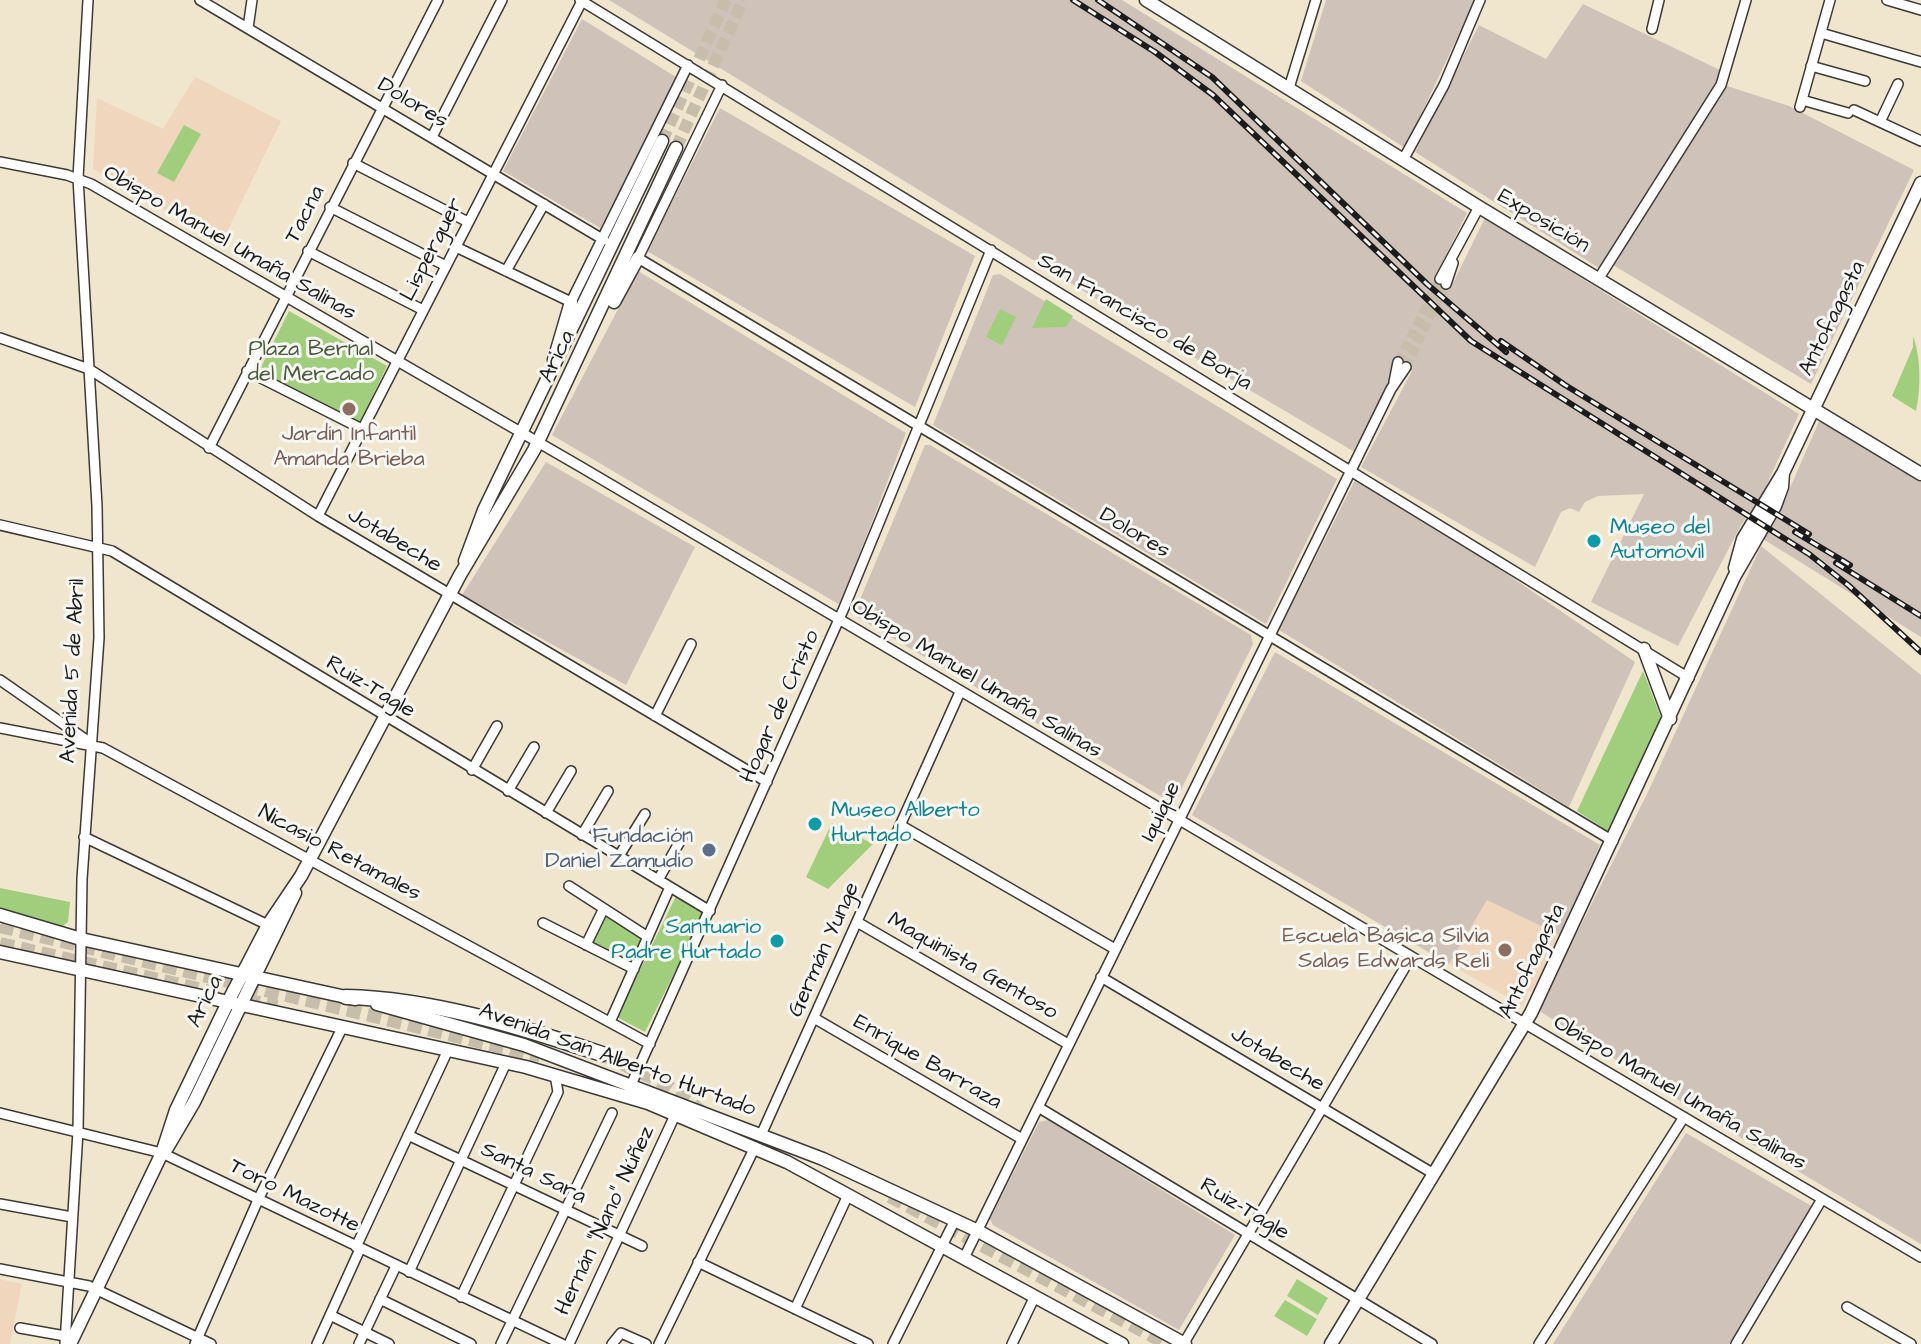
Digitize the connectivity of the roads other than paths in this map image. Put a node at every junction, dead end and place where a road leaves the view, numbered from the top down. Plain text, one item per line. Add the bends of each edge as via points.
1 (88, 0) edge
2 (200, 0) edge
3 (252, 0) edge
4 (438, 0) edge
5 (502, 0) edge
6 (581, 0) edge
7 (1316, 0) edge
8 (1480, 0) edge
9 (1659, 0) edge
10 (1746, 0) edge
11 (1830, 0) edge
12 (1887, 0) edge
13 (1152, 2) edge
14 (1921, 10) edge
15 (248, 28) junction
16 (1652, 29) dead end
17 (1821, 33) junction
18 (1921, 62) edge
19 (688, 65) junction
20 (1811, 66) junction
21 (1865, 81) dead end
22 (1898, 84) dead end
23 (722, 85) junction
24 (1289, 88) junction
25 (382, 108) junction
26 (1880, 122) junction
27 (432, 137) junction
28 (662, 141) tunnel mouth
29 (1921, 141) edge
30 (676, 148) tunnel mouth
31 (1403, 160) junction
32 (0, 162) edge
33 (353, 163) junction
34 (493, 174) junction
35 (78, 178) junction
36 (1920, 189) edge
37 (544, 204) junction
38 (330, 207) junction
39 (1479, 207) junction
40 (468, 222) junction
41 (604, 240) junction
42 (456, 247) junction
43 (991, 250) junction
44 (308, 251) junction
45 (638, 258) junction
46 (446, 266) junction
47 (506, 271) junction
48 (1599, 278) junction
49 (1443, 282) tunnel mouth
50 (284, 297) junction
51 (571, 302) junction
52 (423, 310) junction
53 (0, 338) edge
54 (581, 356) junction
55 (396, 361) junction
56 (1402, 364) tunnel mouth
57 (89, 369) junction
58 (247, 371) junction
59 (552, 375) junction
60 (1812, 408) junction
61 (919, 426) junction
62 (362, 429) junction
63 (523, 434) junction
64 (538, 442) junction
65 (209, 448) junction
66 (1351, 470) junction
67 (1921, 474) edge
68 (318, 516) junction
69 (0, 525) edge
70 (98, 547) junction
71 (460, 575) junction
72 (450, 596) junction
73 (839, 620) junction
74 (1269, 635) junction
75 (691, 644) dead end
76 (1644, 649) junction
77 (1689, 678) junction
78 (0, 680) edge
79 (960, 692) junction
80 (655, 716) junction
81 (384, 717) junction
82 (51, 718) junction
83 (1670, 719) junction
84 (497, 726) dead end
85 (0, 728) edge
86 (46, 738) junction
87 (92, 744) junction
88 (534, 747) dead end
89 (472, 770) junction
90 (571, 771) dead end
91 (767, 782) junction
92 (508, 791) junction
93 (608, 791) dead end
94 (546, 813) junction
95 (645, 814) dead end
96 (1178, 820) junction
97 (900, 825) junction
98 (582, 835) junction
99 (683, 836) dead end
100 (84, 837) junction
101 (1613, 841) junction
102 (619, 856) junction
103 (310, 859) junction
104 (301, 876) junction
105 (658, 880) junction
106 (569, 886) dead end
107 (670, 887) junction
108 (603, 910) junction
109 (710, 911) junction
110 (0, 915) edge
111 (857, 922) junction
112 (543, 923) dead end
113 (268, 925) junction
114 (648, 937) junction
115 (81, 939) junction
116 (586, 945) junction
117 (1115, 949) junction
118 (0, 952) edge
119 (1411, 957) junction
120 (81, 968) junction
121 (634, 969) junction
122 (248, 976) junction
123 (1101, 977) junction
124 (346, 997) junction
125 (228, 1002) junction
126 (242, 1004) junction
127 (814, 1018) junction
128 (610, 1022) junction
129 (1525, 1025) junction
130 (343, 1026) junction
131 (650, 1044) junction
132 (1068, 1044) junction
133 (448, 1050) junction
134 (602, 1054) tunnel mouth
135 (506, 1063) junction
136 (555, 1075) junction
137 (631, 1085) junction
138 (1038, 1107) junction
139 (1322, 1108) junction
140 (0, 1113) edge
141 (612, 1113) dead end
142 (676, 1113) junction
143 (1684, 1117) junction
144 (78, 1131) junction
145 (408, 1135) junction
146 (1022, 1139) junction
147 (758, 1141) junction
148 (162, 1153) junction
149 (461, 1160) junction
150 (1434, 1174) junction
151 (514, 1185) junction
152 (848, 1195) junction
153 (1822, 1199) junction
154 (258, 1200) junction
155 (0, 1204) edge
156 (566, 1210) junction
157 (72, 1217) junction
158 (955, 1220) junction
159 (978, 1231) junction
160 (1248, 1234) junction
161 (619, 1235) junction
162 (642, 1246) dead end
163 (942, 1246) junction
164 (358, 1248) junction
165 (1921, 1257) edge
166 (964, 1258) junction
167 (698, 1262) junction
168 (396, 1266) junction
169 (0, 1269) edge
170 (409, 1272) junction
171 (69, 1281) junction
172 (98, 1290) junction
173 (1035, 1296) junction
174 (461, 1297) junction
175 (380, 1299) junction
176 (1358, 1300) junction
177 (1847, 1307) dead end
178 (795, 1309) junction
179 (330, 1315) junction
180 (513, 1321) junction
181 (20, 1328) dead end
182 (79, 1329) junction
183 (364, 1332) junction
184 (539, 1339) edge
185 (67, 1341) edge
186 (196, 1341) edge
187 (78, 1344) edge
188 (211, 1344) edge
189 (317, 1344) edge
190 (359, 1344) edge
191 (389, 1344) edge
192 (471, 1344) edge
193 (501, 1344) edge
194 (562, 1344) edge
195 (569, 1344) edge
196 (612, 1344) edge
197 (646, 1344) edge
198 (659, 1344) edge
199 (868, 1344) edge
200 (893, 1344) edge
201 (1012, 1344) edge
202 (1122, 1344) edge
203 (1184, 1344) edge
204 (1331, 1344) edge
205 (1432, 1344) edge
206 (1539, 1344) edge
207 (1736, 1344) edge
208 (1911, 1344) edge

1 - 35 street, Avenida 5 de Abril
2 - 15 street, Dolores
3 - 15 street
4 - 25 street, Tacna
5 - 27 street
6 - 19 street, San Francisco de Borja
6 - 34 street, Lisperguer
7 - 24 street
8 - 31 street via 1444,85
9 - 16 street
10 - 48 street via 1721,85
11 - 17 street
12 - 14 street
13 - 24 main road, Exposición
15 - 25 street, Dolores
17 - 18 street
17 - 20 street
19 - 23 street, San Francisco de Borja
19 - 41 street, Arica
20 - 21 street
20 - 26 street via 1801,104
22 - 26 street
23 - 43 street, San Francisco de Borja
23 - 45 street
24 - 31 main road, Exposición
25 - 27 street, Dolores
25 - 33 street, Tacna
26 - 29 street
27 - 34 street, Dolores
28 - 59 main road, Arica
30 - 54 main road, Arica
31 - 39 main road, Exposición
32 - 35 street, Obispo Manuel Umaña Salinas
33 - 38 street, Tacna
33 - 40 street
34 - 37 street, Dolores
34 - 40 street, Lisperguer
35 - 50 street, Obispo Manuel Umaña Salinas
35 - 57 street, Avenida 5 de Abril
36 - 60 main road, Antofagasta
37 - 41 street, Dolores
37 - 47 street
38 - 44 street, Tacna
38 - 46 street
39 - 48 main road, Exposición
39 - 49 street
40 - 42 street, Lisperguer
41 - 51 street, Arica
42 - 46 street, Lisperguer
42 - 47 street
43 - 61 street, Hogar de Cristo
43 - 66 street, San Francisco de Borja
44 - 50 street, Tacna
44 - 52 street
45 - 54 main road
45 - 61 street, Dolores
46 - 52 street, Lisperguer
47 - 51 street
48 - 60 main road, Exposición
50 - 55 street, Obispo Manuel Umaña Salinas
50 - 58 street, Tacna
51 - 59 main road
52 - 55 street, Lisperguer
53 - 57 street, Jotabeche
54 - 64 main road, Arica
55 - 62 street, Lisperguer
55 - 63 street, Obispo Manuel Umaña Salinas
56 - 66 street, Iquique
57 - 65 street, Jotabeche
57 - 70 street, Avenida 5 de Abril
58 - 62 street
58 - 65 street, Tacna
59 - 63 main road, Arica
60 - 67 main road, Exposición
60 - 77 main road, Antofagasta via 1783,473 1775,506 1734,577
61 - 73 street, Hogar de Cristo
61 - 74 street, Dolores
62 - 68 street, Lisperguer
63 - 64 street, Obispo Manuel Umaña Salinas
63 - 71 main road, Arica via 484,510
64 - 71 main road, Arica
64 - 73 street, Obispo Manuel Umaña Salinas
65 - 68 street, Jotabeche
66 - 74 street, Iquique
66 - 76 street, San Francisco de Borja
68 - 72 street, Jotabeche
69 - 70 street, Ruiz-Tagle
70 - 81 street, Ruiz-Tagle via 120,555
70 - 87 street, Avenida 5 de Abril
71 - 72 main road, Arica
72 - 80 street, Jotabeche
72 - 81 main road, Arica
73 - 79 street, Obispo Manuel Umaña Salinas
73 - 91 street, Hogar de Cristo
74 - 96 street, Iquique
74 - 101 street, Dolores
75 - 80 street
76 - 77 street, San Francisco de Borja
76 - 83 main road
77 - 83 main road, Antofagasta
78 - 82 street
79 - 96 street, Obispo Manuel Umaña Salinas
79 - 97 street, Germán Yunge
80 - 91 street, Jotabeche
81 - 89 street, Ruiz-Tagle
81 - 103 main road, Arica
82 - 86 street
82 - 87 street
83 - 101 main road, Antofagasta
84 - 89 street
85 - 86 street, Nicasio Retamales
86 - 87 street, Nicasio Retamales
87 - 100 street, Avenida 5 de Abril
87 - 103 street, Nicasio Retamales
88 - 92 street
89 - 92 street, Ruiz-Tagle
90 - 94 street
91 - 109 street, Hogar de Cristo
92 - 94 street, Ruiz-Tagle
93 - 98 street
94 - 98 street, Ruiz-Tagle
95 - 102 street
96 - 117 street, Iquique
96 - 119 street, Obispo Manuel Umaña Salinas
97 - 111 street, Germán Yunge
97 - 117 street
98 - 102 street, Ruiz-Tagle
99 - 105 street
100 - 113 street
100 - 115 street, Avenida 5 de Abril
101 - 129 main road, Antofagasta
102 - 105 street, Ruiz-Tagle
103 - 104 main road, Arica
103 - 128 street, Nicasio Retamales
104 - 113 main road, Arica
104 - 122 main road, Arica via 282,925
105 - 107 street, Ruiz-Tagle
106 - 108 street
107 - 109 street, Ruiz-Tagle
107 - 114 street
108 - 114 street
108 - 116 street
109 - 131 street, Hogar de Cristo
110 - 115 main road, Avenida San Alberto Hurtado
111 - 127 street, Germán Yunge
111 - 132 street, Maquinista Gentoso
112 - 116 street
113 - 122 main road, Arica
114 - 121 street
115 - 120 street, Avenida 5 de Abril
115 - 122 main road, Avenida San Alberto Hurtado
116 - 121 street
117 - 123 street, Iquique
118 - 120 main road, Avenida San Alberto Hurtado
119 - 129 street, Obispo Manuel Umaña Salinas
119 - 139 street
120 - 125 main road, Avenida San Alberto Hurtado
120 - 144 street, Avenida 5 de Abril
121 - 128 street
122 - 124 main road, Avenida San Alberto Hurtado
122 - 125 main road, Arica
122 - 126 main road, Arica
123 - 132 street, Iquique
123 - 139 street, Jotabeche
124 - 134 highway via 390,1000 487,1020
124 - 137 main road, Avenida San Alberto Hurtado via 492,1035
125 - 126 main road, Avenida San Alberto Hurtado
125 - 148 main road, Arica via 176,1110
126 - 130 main road, Avenida San Alberto Hurtado
126 - 148 main road, Arica via 181,1127
127 - 146 street, Enrique Barraza
127 - 147 street, Germán Yunge
128 - 131 street, Nicasio Retamales
129 - 143 street, Obispo Manuel Umaña Salinas
129 - 150 main road, Antofagasta
130 - 133 main road, Avenida San Alberto Hurtado
130 - 154 street
131 - 137 street, Hogar de Cristo
132 - 138 street, Iquique
133 - 135 main road, Avenida San Alberto Hurtado
133 - 145 street
135 - 136 main road, Avenida San Alberto Hurtado
135 - 149 street
136 - 142 main road, Avenida San Alberto Hurtado
136 - 151 street via 558,1092
137 - 147 main road, Avenida San Alberto Hurtado
138 - 146 street, Iquique
138 - 160 street, Ruiz-Tagle
139 - 150 street, Jotabeche
139 - 160 street
140 - 144 street, Toro Mazotte
141 - 156 street
142 - 147 main road, Avenida San Alberto Hurtado
142 - 161 street, Hernán “Nano” Núñez
143 - 153 street, Obispo Manuel Umaña Salinas
143 - 206 street
144 - 148 street, Toro Mazotte
144 - 157 street, Avenida 5 de Abril
145 - 149 street, Santa Sara
145 - 164 street
146 - 159 street, Iquique
147 - 152 main road, Avenida San Alberto Hurtado
147 - 158 main road, Avenida San Alberto Hurtado via 874,1181
147 - 167 street, Germán Yunge
148 - 154 street, Toro Mazotte
148 - 172 main road, Arica
149 - 151 street, Santa Sara
149 - 170 street
150 - 176 main road, Antofagasta
151 - 156 street, Santa Sara
151 - 174 street
152 - 163 main road, Avenida San Alberto Hurtado
152 - 178 street
153 - 165 street, Obispo Manuel Umaña Salinas
153 - 207 street
154 - 164 street, Toro Mazotte
154 - 186 street
155 - 157 street
156 - 161 street, Santa Sara
156 - 180 street
157 - 171 street, Avenida 5 de Abril
158 - 159 main road, Avenida San Alberto Hurtado
158 - 163 street
159 - 166 street, Iquique
159 - 203 main road, Avenida San Alberto Hurtado
160 - 176 street, Ruiz-Tagle
160 - 203 street
161 - 162 street, Santa Sara
161 - 195 street, Hernán “Nano” Núñez
163 - 166 main road, Avenida San Alberto Hurtado
163 - 200 street
164 - 168 street, Toro Mazotte
164 - 179 street
166 - 173 main road, Avenida San Alberto Hurtado
167 - 178 street
167 - 198 street, Germán Yunge
168 - 170 street, Toro Mazotte
168 - 175 street
169 - 171 street
170 - 174 street, Toro Mazotte
171 - 172 street
171 - 185 street, Avenida 5 de Abril
172 - 182 main road, Arica
172 - 186 street
173 - 201 street
173 - 202 main road, Avenida San Alberto Hurtado
174 - 180 street, Toro Mazotte
175 - 183 street
175 - 192 street
176 - 204 main road, Antofagasta
176 - 205 street, Ruiz-Tagle
177 - 208 street
178 - 199 street
179 - 183 street
179 - 189 street
180 - 184 street, Toro Mazotte
180 - 193 street
181 - 185 street
182 - 185 main road
182 - 187 main road
183 - 190 street
183 - 191 street
184 - 194 street, Toro Mazotte
186 - 188 street
196 - 197 street via 619,1334

